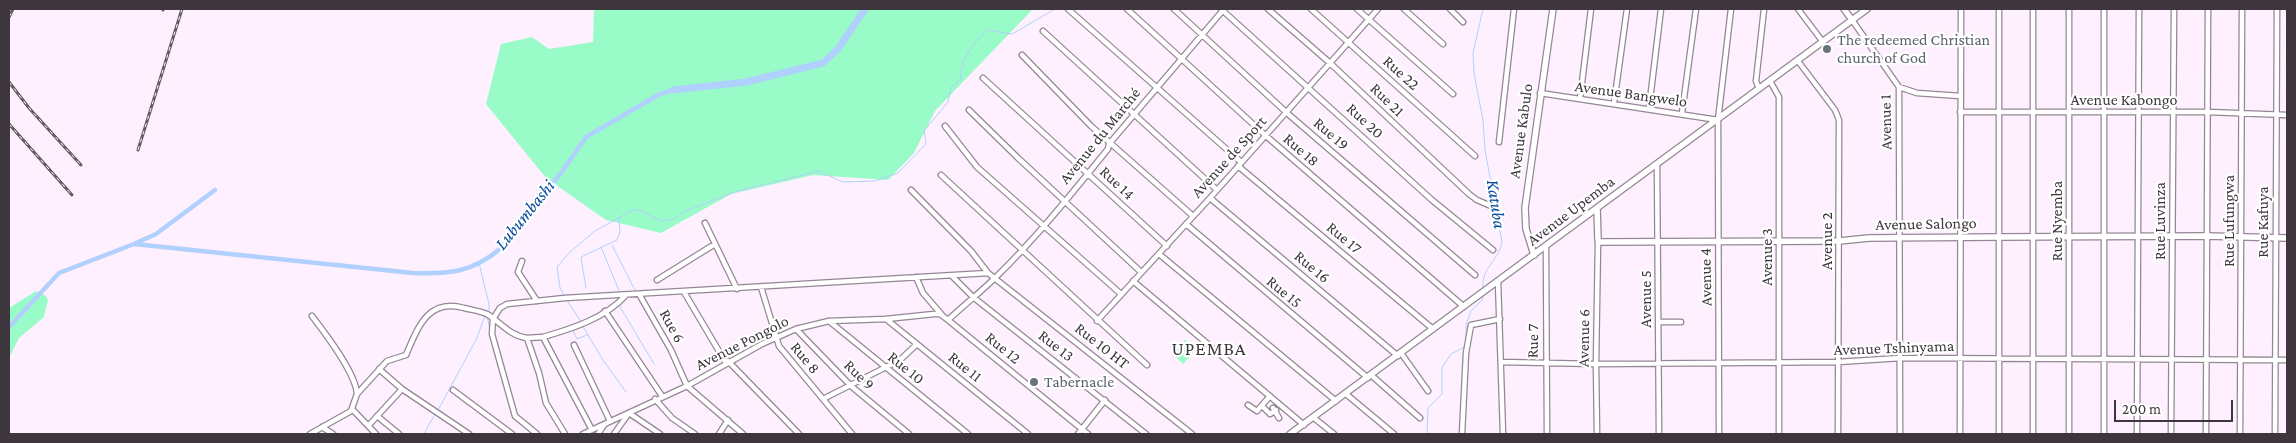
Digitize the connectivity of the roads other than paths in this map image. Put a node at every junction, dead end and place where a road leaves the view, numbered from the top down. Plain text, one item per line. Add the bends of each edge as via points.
1 (1068, 9) edge
2 (1127, 9) edge
3 (1174, 9) edge
4 (1223, 9) edge
5 (1268, 9) edge
6 (1311, 9) edge
7 (1357, 9) edge
8 (1378, 9) edge
9 (1404, 9) edge
10 (1450, 9) edge
11 (1514, 9) edge
12 (1553, 9) edge
13 (1591, 9) edge
14 (1627, 9) edge
15 (1662, 9) edge
16 (1696, 9) edge
17 (1731, 9) edge
18 (1764, 9) edge
19 (1798, 9) edge
20 (1844, 9) edge
21 (1867, 9) edge
22 (1961, 9) edge
23 (1999, 9) edge
24 (2033, 9) edge
25 (2069, 9) edge
26 (2104, 9) edge
27 (2139, 9) edge
28 (2174, 9) edge
29 (2208, 9) edge
30 (2242, 9) edge
31 (2277, 9) edge
32 (1369, 20) junction
33 (1852, 20) junction
34 (1464, 22) dead end
35 (1043, 31) dead end
36 (1202, 34) junction
37 (1823, 42) junction
38 (1348, 43) junction
39 (1443, 44) dead end
40 (1022, 55) dead end
41 (1182, 58) junction
42 (1798, 61) junction
43 (1330, 63) junction
44 (983, 78) dead end
45 (1770, 81) junction
46 (1157, 86) junction
47 (1899, 86) junction
48 (1309, 87) junction
49 (1759, 89) junction
50 (1540, 93) junction
51 (1453, 94) dead end
52 (1960, 96) junction
53 (1580, 99) junction
54 (1614, 103) junction
55 (1648, 108) junction
56 (969, 110) dead end
57 (2034, 111) junction
58 (1287, 112) junction
59 (1960, 112) junction
60 (1999, 112) junction
61 (2070, 112) junction
62 (2105, 112) junction
63 (2173, 112) junction
64 (2208, 112) junction
65 (1682, 113) junction
66 (2139, 113) junction
67 (2241, 114) junction
68 (1133, 115) junction
69 (2276, 115) junction
70 (2287, 115) edge
71 (1718, 120) junction
72 (945, 126) dead end
73 (1265, 135) junction
74 (1499, 142) dead end
75 (1110, 144) junction
76 (1475, 156) dead end
77 (1240, 164) junction
78 (1657, 164) junction
79 (1088, 173) junction
80 (941, 175) dead end
81 (1216, 189) junction
82 (911, 190) dead end
83 (1210, 198) junction
84 (1064, 200) junction
85 (1491, 206) dead end
86 (1596, 208) junction
87 (1193, 216) junction
88 (705, 223) dead end
89 (1186, 224) junction
90 (1043, 225) junction
91 (2069, 236) junction
92 (2103, 236) junction
93 (2138, 236) junction
94 (2207, 236) junction
95 (1900, 237) junction
96 (1999, 237) junction
97 (2034, 237) junction
98 (2172, 237) junction
99 (2242, 237) junction
100 (1962, 238) junction
101 (2275, 238) junction
102 (2287, 238) edge
103 (1779, 241) junction
104 (1840, 241) junction
105 (1598, 242) junction
106 (1659, 242) junction
107 (1717, 242) junction
108 (715, 244) junction
109 (1166, 246) junction
110 (1546, 247) junction
111 (1493, 250) dead end
112 (1021, 251) junction
113 (1159, 254) junction
114 (1534, 255) junction
115 (522, 261) dead end
116 (1141, 272) junction
117 (988, 273) junction
118 (1475, 275) dead end
119 (952, 276) junction
120 (916, 277) junction
121 (996, 278) junction
122 (657, 280) dead end
123 (1134, 281) junction
124 (1498, 281) junction
125 (761, 287) junction
126 (737, 288) junction
127 (684, 292) junction
128 (639, 294) junction
129 (1121, 294) junction
130 (626, 295) junction
131 (973, 297) junction
132 (536, 302) junction
133 (1463, 306) junction
134 (605, 311) junction
135 (312, 316) dead end
136 (943, 316) junction
137 (492, 319) junction
138 (886, 319) junction
139 (1500, 319) junction
140 (948, 320) junction
141 (829, 321) junction
142 (1097, 321) junction
143 (1659, 322) junction
144 (1681, 322) dead end
145 (796, 329) junction
146 (1433, 329) junction
147 (526, 338) junction
148 (543, 338) junction
149 (775, 338) junction
150 (574, 344) dead end
151 (917, 344) junction
152 (1400, 355) junction
153 (1901, 358) junction
154 (1962, 358) junction
155 (1999, 359) junction
156 (2103, 359) junction
157 (2033, 360) junction
158 (2068, 360) junction
159 (2138, 360) junction
160 (2172, 360) junction
161 (2276, 360) junction
162 (2287, 360) edge
163 (2208, 361) junction
164 (2241, 361) junction
165 (727, 362) junction
166 (1501, 362) junction
167 (1838, 362) junction
168 (1546, 363) junction
169 (1659, 363) junction
170 (1720, 363) junction
171 (1779, 363) junction
172 (1147, 364) dead end
173 (1596, 364) junction
174 (886, 368) junction
175 (379, 369) junction
176 (1370, 376) junction
177 (687, 386) junction
178 (851, 386) junction
179 (402, 389) junction
180 (452, 390) dead end
181 (1428, 391) dead end
182 (357, 394) junction
183 (1346, 394) junction
184 (662, 396) junction
185 (1270, 396) junction
186 (655, 399) junction
187 (823, 399) junction
188 (1105, 400) junction
189 (1336, 401) junction
190 (1248, 405) dead end
191 (1262, 406) junction
192 (352, 409) junction
193 (629, 412) junction
194 (377, 416) junction
195 (1279, 418) dead end
196 (1314, 418) junction
197 (1420, 418) dead end
198 (728, 420) junction
199 (610, 421) junction
200 (605, 424) junction
201 (369, 425) junction
202 (1304, 425) junction
203 (322, 427) junction
204 (592, 430) junction
205 (1082, 430) junction
206 (310, 434) edge
207 (333, 434) edge
208 (376, 434) edge
209 (399, 434) edge
210 (469, 434) edge
211 (512, 434) edge
212 (537, 434) edge
213 (565, 434) edge
214 (583, 434) edge
215 (598, 434) edge
216 (614, 434) edge
217 (658, 434) edge
218 (695, 434) edge
219 (719, 434) edge
220 (743, 434) edge
221 (800, 434) edge
222 (852, 434) edge
223 (909, 434) edge
224 (968, 434) edge
225 (1028, 434) edge
226 (1078, 434) edge
227 (1088, 434) edge
228 (1146, 434) edge
229 (1192, 434) edge
230 (1290, 434) edge
231 (1334, 434) edge
232 (1394, 434) edge
233 (1462, 434) edge
234 (1503, 434) edge
235 (1547, 434) edge
236 (1598, 434) edge
237 (1659, 434) edge
238 (1719, 434) edge
239 (1779, 434) edge
240 (1838, 434) edge
241 (1900, 434) edge
242 (1960, 434) edge
243 (1999, 434) edge
244 (2034, 434) edge
245 (2069, 434) edge
246 (2104, 434) edge
247 (2137, 434) edge
248 (2171, 434) edge
249 (2206, 434) edge
250 (2240, 434) edge
251 (2275, 434) edge

1 - 46 street, Rue 17
2 - 41 street, Rue 18
3 - 36 street, Rue 19
4 - 36 street, Avenue du Marché
4 - 48 street, Rue 20
5 - 43 street, Rue 21
6 - 38 street, Rue 22
7 - 32 street
8 - 32 street, Avenue de Sport
9 - 39 street
10 - 34 street
11 - 74 street
12 - 50 street, Avenue Kabulo
13 - 53 street
14 - 54 street
15 - 55 street
16 - 65 street
17 - 71 street, Avenue 4
18 - 49 street via 1756,81
19 - 37 street
20 - 33 street
21 - 33 street, Avenue Upemba
22 - 52 street
23 - 60 street
24 - 57 street
25 - 61 street, Rue Nyemba
26 - 62 street
27 - 66 street
28 - 63 street, Rue Luvinza
29 - 64 street
30 - 67 street, Rue Lufungwa
31 - 69 street, Rue Kafuya
32 - 38 street, Avenue de Sport
32 - 51 street
33 - 37 street, Avenue Upemba
33 - 47 street, Avenue 1
35 - 68 street
36 - 41 street, Avenue du Marché
36 - 58 street, Rue 19
37 - 42 street, Avenue Upemba
38 - 43 street, Avenue de Sport
38 - 76 street, Rue 22
40 - 75 street
41 - 46 street, Avenue du Marché
41 - 73 street, Rue 18
42 - 45 street, Avenue Upemba
42 - 104 street, Avenue 2 via 1839,120
43 - 48 street, Avenue de Sport
43 - 85 street, Rue 21 via 1469,194
44 - 79 street, Rue 14
45 - 49 street, Avenue Upemba
45 - 103 street, Avenue 3 via 1779,97
46 - 68 street, Avenue du Marché
46 - 77 street, Rue 17
47 - 52 street via 1917,93
47 - 95 street, Avenue 1
48 - 58 street, Avenue de Sport
48 - 111 street, Rue 20 via 1432,200
49 - 71 street, Avenue Upemba
50 - 53 street, Avenue Bangwelo
50 - 114 street, Avenue Kabulo via 1524,219
52 - 59 street
53 - 54 street, Avenue Bangwelo
54 - 55 street, Avenue Bangwelo
55 - 65 street, Avenue Bangwelo
56 - 84 street
57 - 60 street, Avenue Kabongo
57 - 61 street, Avenue Kabongo
57 - 97 street
58 - 73 street, Avenue de Sport
58 - 118 street, Rue 19
59 - 60 street, Avenue Kabongo
59 - 100 street
60 - 96 street
61 - 62 street, Avenue Kabongo
61 - 91 street, Rue Nyemba
62 - 66 street, Avenue Kabongo
62 - 92 street
63 - 64 street, Avenue Kabongo
63 - 66 street, Avenue Kabongo
63 - 98 street, Rue Luvinza
64 - 67 street, Avenue Kabongo
64 - 94 street
65 - 71 street, Avenue Bangwelo
66 - 93 street
67 - 69 street, Avenue Kabongo
67 - 99 street, Rue Lufungwa
68 - 75 street, Avenue du Marché
68 - 81 street
69 - 70 street, Avenue Kabongo
69 - 101 street, Rue Kafuya
71 - 78 street, Avenue Upemba
71 - 107 street, Avenue 4
72 - 90 street via 977,167
73 - 77 street, Avenue de Sport
73 - 133 street, Rue 18
75 - 79 street, Avenue du Marché
75 - 87 street
77 - 81 street, Avenue de Sport
77 - 146 street, Rue 17
78 - 86 street, Avenue Upemba
78 - 106 street, Avenue 5
79 - 84 street, Avenue du Marché
79 - 109 street, Rue 14
80 - 112 street
81 - 83 street, Avenue de Sport
82 - 117 street
83 - 87 street, Avenue de Sport
83 - 152 street, Rue 16
84 - 90 street, Avenue du Marché
84 - 116 street
86 - 105 street
86 - 110 street, Avenue Upemba
87 - 89 street, Avenue de Sport
88 - 108 street
89 - 109 street, Avenue de Sport
89 - 176 street, Rue 15
90 - 112 street, Avenue du Marché
90 - 129 street
91 - 92 street, Avenue Salongo
91 - 97 street, Avenue Salongo
91 - 158 street, Rue Nyemba
92 - 93 street, Avenue Salongo
92 - 156 street
93 - 98 street, Avenue Salongo
93 - 159 street
94 - 98 street, Avenue Salongo
94 - 99 street, Avenue Salongo
94 - 163 street
95 - 100 street, Avenue Salongo
95 - 104 street, Avenue Salongo
95 - 153 street, Avenue 1
96 - 97 street, Avenue Salongo
96 - 100 street, Avenue Salongo
96 - 155 street
97 - 157 street
98 - 160 street, Rue Luvinza
99 - 101 street, Avenue Salongo
99 - 164 street, Rue Lufungwa
100 - 154 street
101 - 102 street, Avenue Salongo
101 - 161 street, Rue Kafuya
103 - 104 street, Avenue Salongo
103 - 107 street, Avenue Salongo
103 - 171 street, Avenue 3
104 - 167 street, Avenue 2
105 - 106 street, Avenue Salongo
105 - 173 street, Avenue 6
106 - 107 street, Avenue Salongo
106 - 143 street, Avenue 5
107 - 170 street, Avenue 4
108 - 122 street
108 - 126 street
109 - 113 street, Avenue de Sport
110 - 114 street, Avenue Upemba
110 - 168 street, Rue 7
112 - 121 street, Avenue du Marché
112 - 142 street
113 - 116 street, Avenue de Sport
113 - 189 street
114 - 124 street, Avenue Upemba
115 - 132 street via 518,272
116 - 123 street, Avenue de Sport
117 - 119 street
117 - 121 street, Rue 10 HT
119 - 120 street
119 - 131 street, Rue 13
120 - 125 street
120 - 136 street via 920,289
121 - 131 street
121 - 229 street, Rue 10 HT
123 - 129 street, Avenue de Sport
123 - 185 street
124 - 133 street, Avenue Upemba
124 - 139 street
125 - 126 street
125 - 149 street, Rue 8
126 - 127 street
127 - 128 street
127 - 165 street
128 - 130 street
128 - 177 street, Rue 6
129 - 142 street, Avenue de Sport
130 - 132 street
130 - 134 street
131 - 140 street
131 - 188 street, Rue 13
132 - 137 street via 503,305
133 - 146 street, Avenue Upemba
134 - 148 street
134 - 184 street
135 - 182 street via 339,354
136 - 138 street, Avenue Pongolo
136 - 140 street
137 - 147 street
137 - 175 street via 484,313 457,306 447,304 438,307 425,318 406,355 387,361
137 - 212 street via 492,334 514,413
138 - 141 street, Avenue Pongolo
138 - 151 street, Rue 11
139 - 166 street
139 - 233 street via 1471,325 1466,353
140 - 205 street, Rue 12
141 - 145 street, Avenue Pongolo
141 - 174 street, Rue 10
142 - 172 street
143 - 144 street
143 - 169 street, Avenue 5
145 - 149 street, Avenue Pongolo
145 - 178 street, Rue 9
146 - 152 street, Avenue Upemba
147 - 148 street
147 - 213 street via 546,404
148 - 204 street
149 - 165 street, Avenue Pongolo
149 - 187 street, Rue 8
150 - 199 street
151 - 174 street
151 - 225 street, Rue 11
152 - 176 street, Avenue Upemba
152 - 181 street, Rue 16
153 - 154 street, Avenue Tshinyama
153 - 167 street, Avenue Tshinyama
153 - 241 street, Avenue 1
154 - 155 street, Avenue Tshinyama
154 - 242 street
155 - 157 street, Avenue Tshinyama
155 - 243 street
156 - 158 street, Avenue Tshinyama
156 - 159 street, Avenue Tshinyama
156 - 246 street
157 - 158 street, Avenue Tshinyama
157 - 244 street
158 - 245 street, Rue Nyemba
159 - 160 street, Avenue Tshinyama
159 - 247 street
160 - 163 street, Avenue Tshinyama
160 - 248 street, Rue Luvinza
161 - 162 street, Avenue Tshinyama
161 - 164 street, Avenue Tshinyama
161 - 251 street, Rue Kafuya
163 - 164 street, Avenue Tshinyama
163 - 249 street
164 - 250 street, Rue Lufungwa
165 - 177 street, Avenue Pongolo
165 - 221 street
166 - 168 street, Avenue Tshinyama
166 - 234 street
167 - 171 street, Avenue Tshinyama
167 - 240 street, Avenue 2
168 - 173 street, Avenue Tshinyama
168 - 235 street, Rue 7
169 - 170 street, Avenue Tshinyama
169 - 173 street, Avenue Tshinyama
169 - 237 street, Avenue 5
170 - 171 street, Avenue Tshinyama
170 - 238 street, Avenue 4
171 - 239 street, Avenue 3
173 - 236 street, Avenue 6
174 - 178 street
174 - 224 street, Rue 10
175 - 179 street
175 - 182 street
176 - 183 street, Avenue Upemba
176 - 197 street, Rue 15
177 - 184 street, Avenue Pongolo
177 - 198 street, Rue 6
178 - 187 street
178 - 223 street, Rue 9
179 - 194 street
179 - 210 street
180 - 211 street
182 - 192 street
183 - 189 street, Avenue Upemba
183 - 232 street
184 - 186 street, Avenue Pongolo
185 - 191 street
185 - 202 street
186 - 193 street, Avenue Pongolo
186 - 218 street via 672,418
187 - 222 street, Rue 8
188 - 205 street
188 - 228 street, Rue 13
189 - 196 street, Avenue Upemba
190 - 191 street via 1257,411
191 - 195 street via 1270,414 1274,410
192 - 201 street
192 - 203 street
193 - 199 street, Avenue Pongolo
193 - 216 street
193 - 217 street
194 - 201 street
194 - 209 street
196 - 202 street, Avenue Upemba
196 - 231 street
198 - 219 street
198 - 220 street, Rue 6
199 - 200 street, Avenue Pongolo
200 - 204 street, Avenue Pongolo
200 - 215 street
201 - 208 street
202 - 230 street, Avenue Upemba
203 - 206 street
203 - 207 street
204 - 214 street, Avenue Pongolo
205 - 226 street
205 - 227 street, Rue 12

